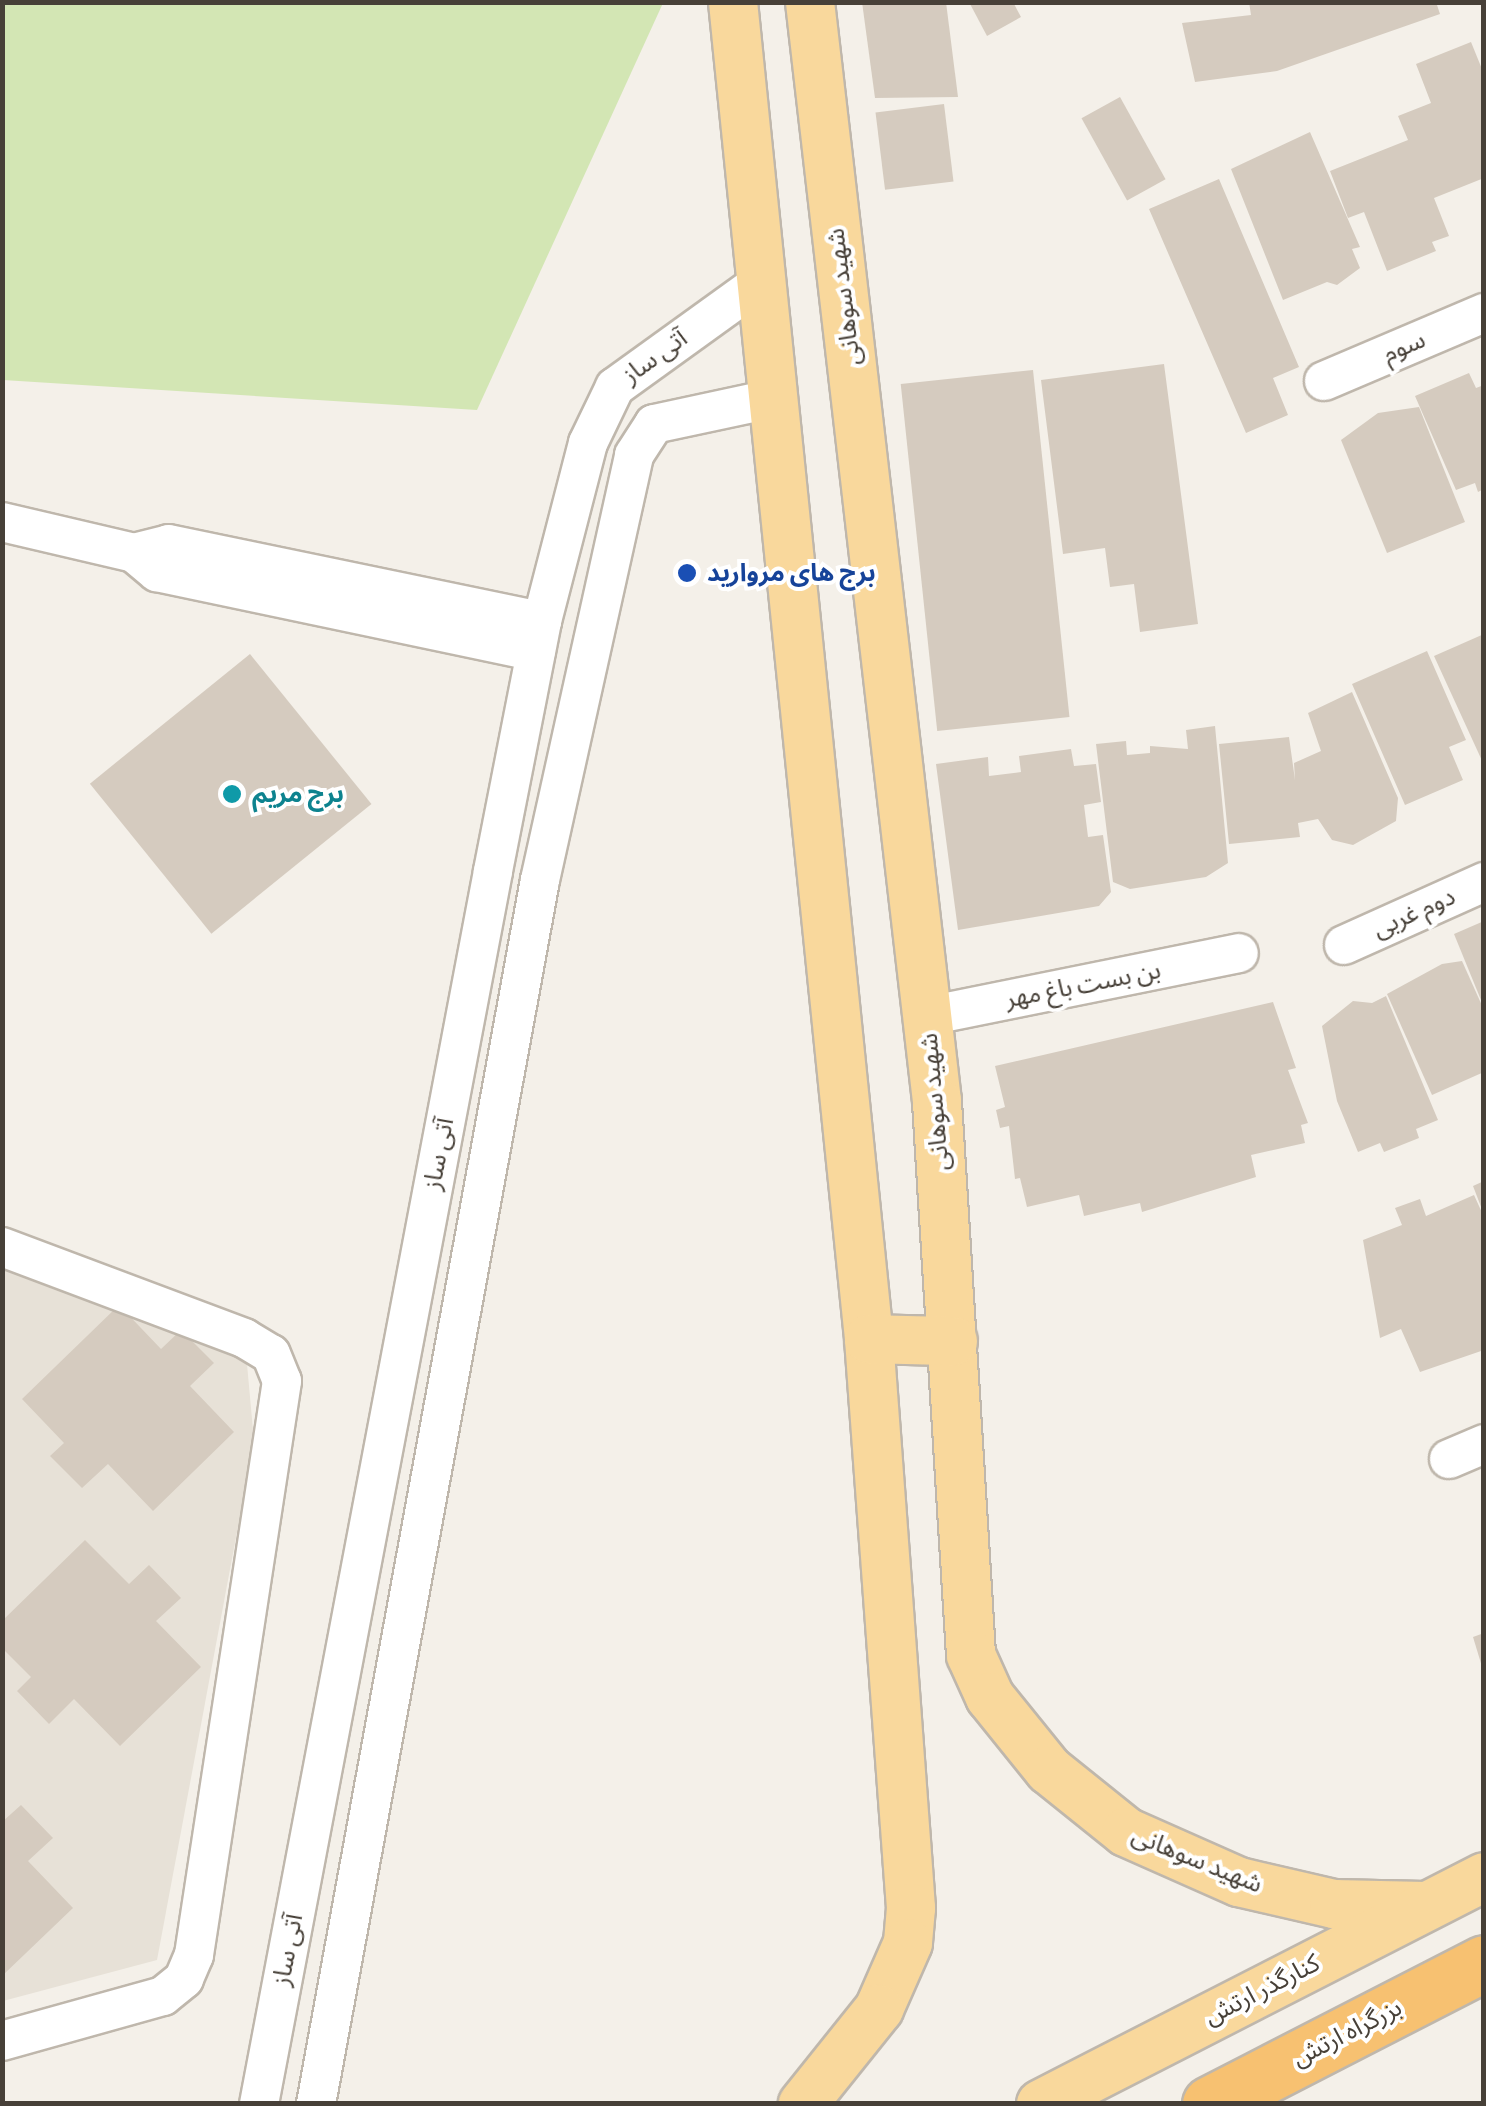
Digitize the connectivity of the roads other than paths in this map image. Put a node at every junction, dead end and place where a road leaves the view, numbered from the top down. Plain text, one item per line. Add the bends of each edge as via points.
1 (733, 2) edge
2 (810, 2) edge
3 (758, 284) junction
4 (1484, 312) edge
5 (1324, 381) dead end
6 (771, 399) junction
7 (2, 522) edge
8 (539, 636) junction
9 (493, 870) junction
10 (540, 880) junction
11 (1484, 882) edge
12 (1344, 945) dead end
13 (1239, 954) dead end
14 (927, 1016) junction
15 (2, 1247) edge
16 (869, 1338) junction
17 (953, 1341) junction
18 (1484, 1444) edge
19 (1448, 1459) dead end
20 (1484, 1877) edge
21 (1425, 1906) junction
22 (1484, 1963) edge
23 (2, 2041) edge
24 (259, 2104) edge
25 (316, 2104) edge
26 (803, 2104) edge
27 (1040, 2104) edge
28 (1210, 2104) edge

1 - 3 main road
2 - 14 main road, شهید سوهانی
3 - 6 main road
3 - 8 street, آتی ساز via 614,386 597,412
4 - 5 street, سوم
6 - 10 street, آتی ساز via 654,424 642,436
6 - 16 main road
7 - 8 street via 134,553 169,544
8 - 9 street, آتی ساز
9 - 10 street
9 - 24 street, آتی ساز
10 - 25 street, آتی ساز
11 - 12 street, دوم غربی
13 - 14 street, بن بست باغ مهر
14 - 17 main road, شهید سوهانی
15 - 23 street via 244,1338 270,1354 282,1381 194,1954 184,1979 163,1996
16 - 17 main road
16 - 26 main road via 910,1926 879,2008
17 - 21 main road, شهید سوهانی via 970,1655 1022,1739 1097,1812 1186,1861 1239,1882 1334,1904
18 - 19 street
20 - 21 main road, کنارگذر ارتش
21 - 27 main road, کنارگذر ارتش
22 - 28 highway, بزرگراه ارتش

